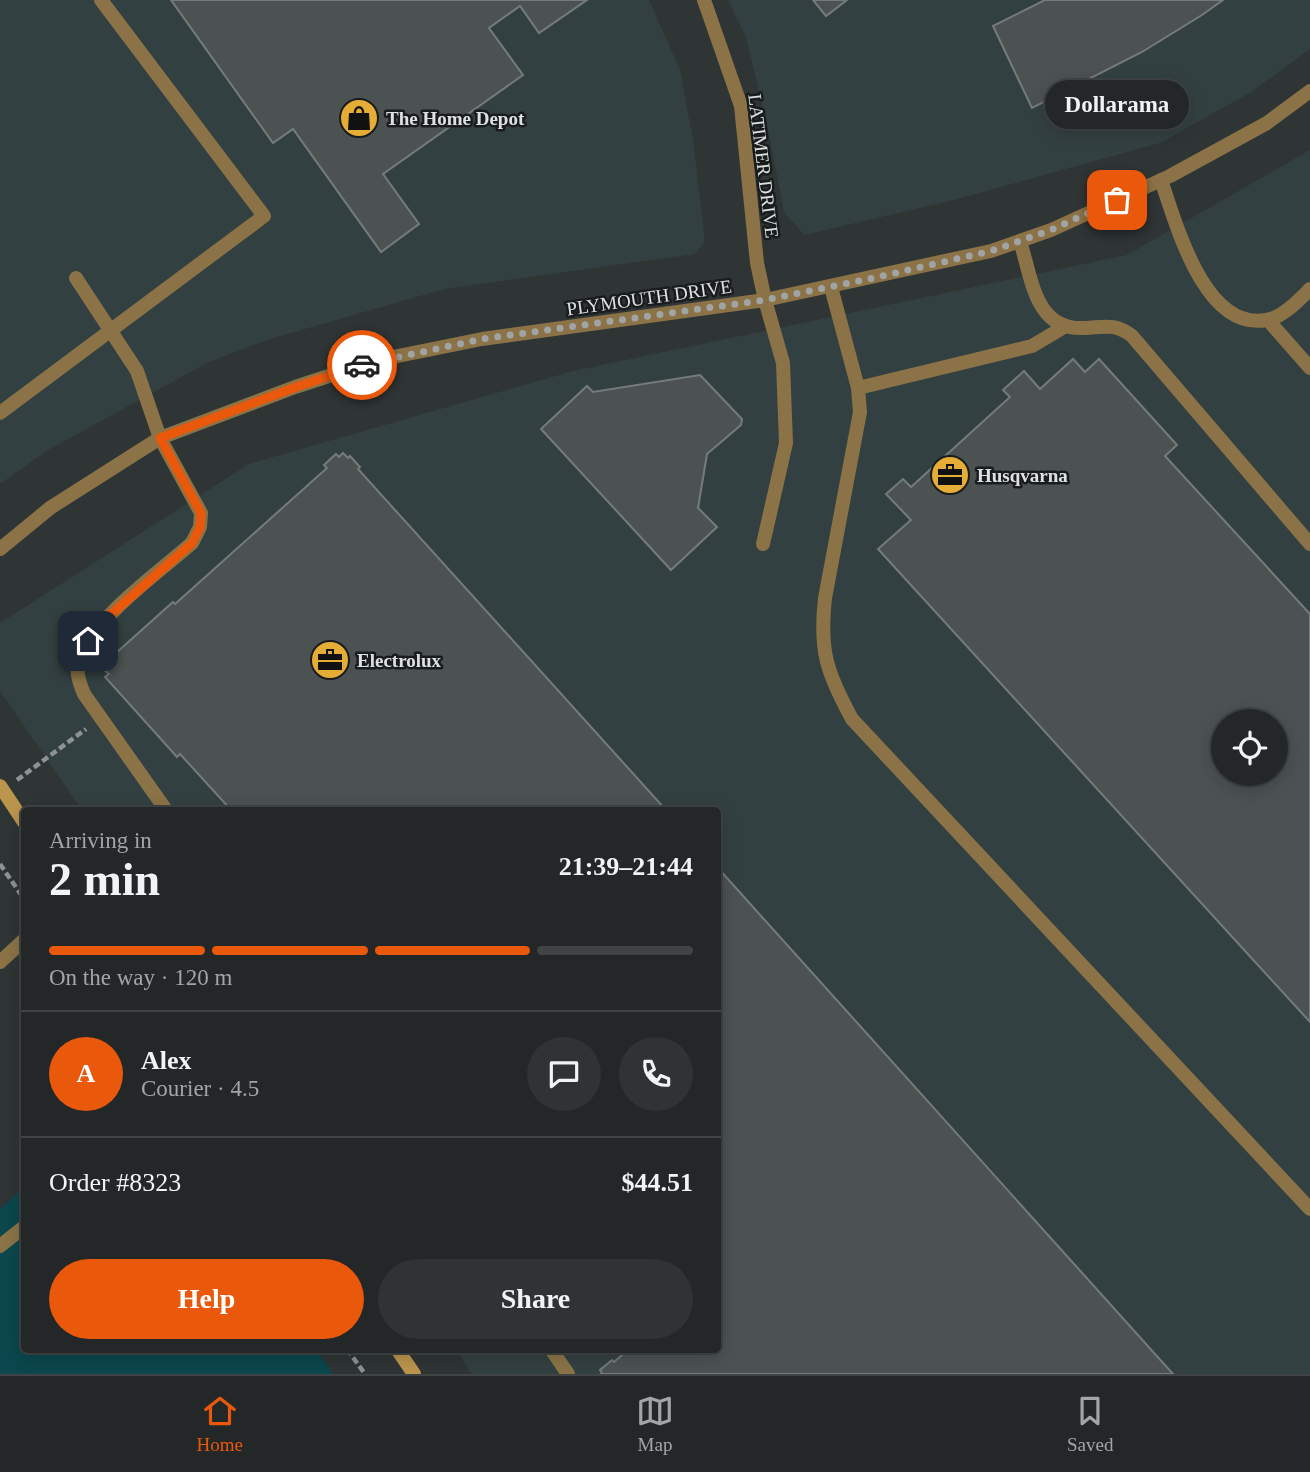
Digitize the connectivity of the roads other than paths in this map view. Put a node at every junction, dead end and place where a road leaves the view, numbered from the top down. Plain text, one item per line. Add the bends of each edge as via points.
1 (102, 0) edge
2 (704, 0) edge
3 (1310, 91) edge
4 (1161, 180) junction
5 (1020, 241) junction
6 (76, 278) dead end
7 (831, 287) junction
8 (1310, 289) edge
9 (765, 300) junction
10 (1268, 320) junction
11 (1064, 327) junction
12 (111, 330) junction
13 (1310, 368) edge
14 (858, 388) junction
15 (0, 413) edge
16 (160, 438) junction
17 (763, 544) dead end
18 (1310, 544) edge
19 (0, 549) edge
20 (2, 789) edge
21 (164, 807) edge
22 (21, 818) edge
23 (21, 943) edge
24 (0, 962) edge
25 (1310, 1209) edge
26 (21, 1229) edge
27 (0, 1246) edge
28 (400, 1353) edge
29 (554, 1353) edge
30 (414, 1374) edge
31 (568, 1374) edge

1 - 12 street via 264,216
2 - 9 street, LATIMER DRIVE via 741,106
3 - 4 street, PLYMOUTH DRIVE via 1266,123
4 - 5 street, PLYMOUTH DRIVE
4 - 10 street via 1189,257 1213,297 1241,319
5 - 7 street, PLYMOUTH DRIVE
5 - 11 street via 1042,310
6 - 12 street
7 - 9 street, PLYMOUTH DRIVE
7 - 14 street
8 - 10 street
9 - 16 street, PLYMOUTH DRIVE via 482,339 378,360
9 - 17 street, LATIMER DRIVE via 783,363 786,443
10 - 13 street
11 - 14 street via 1032,346
11 - 18 street via 1109,325 1132,336
12 - 15 street
12 - 16 street via 137,370
14 - 25 street via 856,441 821,626 822,651 832,683 852,719
16 - 19 street, PLYMOUTH DRIVE via 50,508
16 - 21 street via 201,513 200,527 192,543 108,617 83,651 77,677 84,694
20 - 22 street
23 - 24 street
26 - 27 street
28 - 30 street
29 - 31 street

